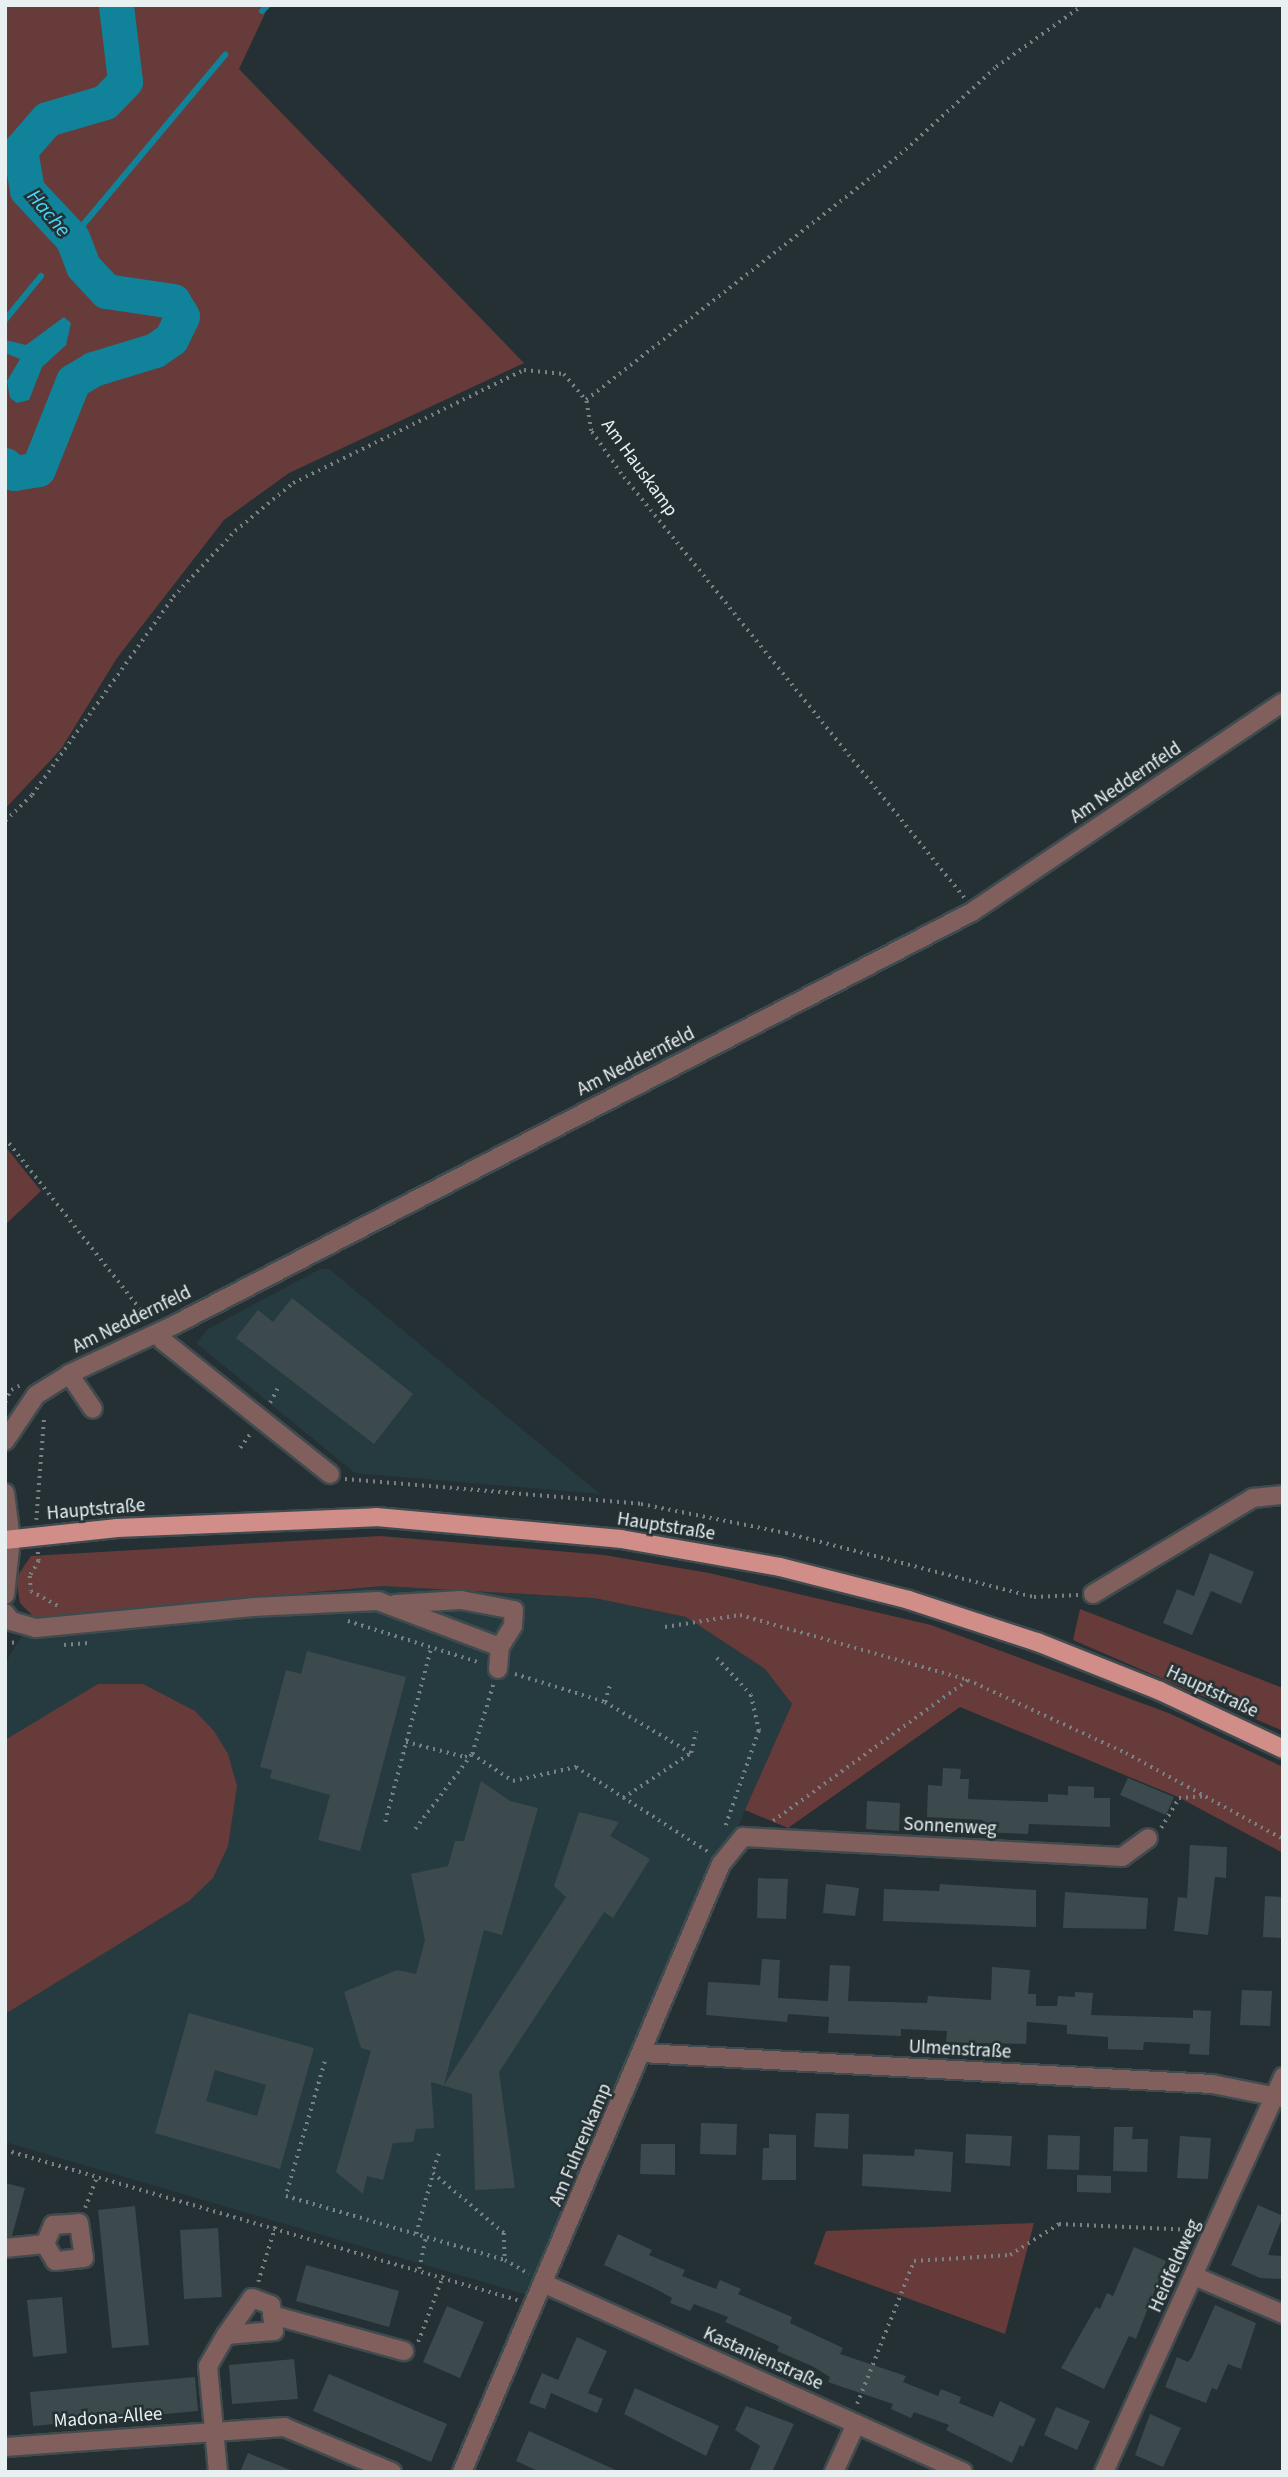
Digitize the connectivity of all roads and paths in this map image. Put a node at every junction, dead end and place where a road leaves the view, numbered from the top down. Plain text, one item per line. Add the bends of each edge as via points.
1 (1083, 5) edge
2 (586, 400) junction
3 (1283, 702) edge
4 (5, 821) edge
5 (972, 912) junction
6 (5, 1138) edge
7 (147, 1318) dead end
8 (162, 1340) dead end
9 (69, 1374) junction
10 (5, 1393) edge
11 (5, 1402) edge
12 (93, 1409) dead end
13 (44, 1412) dead end
14 (5, 1441) edge
15 (330, 1474) joint
16 (5, 1493) edge
17 (1283, 1495) edge
18 (37, 1536) junction
19 (8, 1539) edge
20 (1093, 1594) joint
21 (5, 1595) edge
22 (394, 1604) junction
23 (5, 1613) edge
24 (339, 1618) dead end
25 (665, 1627) dead end
26 (73, 1636) junction
27 (102, 1641) dead end
28 (500, 1647) junction
29 (431, 1648) junction
30 (717, 1658) dead end
31 (498, 1668) junction
32 (968, 1680) junction
33 (610, 1684) dead end
34 (605, 1702) junction
35 (696, 1732) dead end
36 (406, 1742) junction
37 (1283, 1749) edge
38 (691, 1753) junction
39 (472, 1754) junction
40 (1209, 1796) junction
41 (623, 1798) junction
42 (385, 1822) dead end
43 (415, 1829) dead end
44 (724, 1830) dead end
45 (743, 1837) junction
46 (1148, 1838) joint
47 (1283, 1839) edge
48 (719, 1843) dead end
49 (642, 2053) junction
50 (325, 2062) dead end
51 (1283, 2077) edge
52 (1279, 2096) edge
53 (5, 2150) edge
54 (439, 2154) dead end
55 (433, 2173) junction
56 (97, 2176) junction
57 (79, 2223) junction
58 (275, 2227) junction
59 (1213, 2231) junction
60 (416, 2234) junction
61 (426, 2237) junction
62 (45, 2244) junction
63 (5, 2248) edge
64 (505, 2260) junction
65 (419, 2269) junction
66 (443, 2276) junction
67 (1194, 2276) junction
68 (545, 2284) junction
69 (252, 2298) junction
70 (536, 2306) junction
71 (1283, 2314) edge
72 (272, 2315) junction
73 (226, 2335) junction
74 (404, 2351) joint
75 (853, 2422) junction
76 (214, 2431) junction
77 (5, 2447) edge
78 (218, 2472) edge
79 (392, 2472) edge
80 (462, 2472) edge
81 (834, 2472) edge
82 (963, 2472) edge
83 (1104, 2472) edge

1 - 2 path, Am Hauskamp via 996,67 895,159
2 - 4 path via 564,374 524,370 293,483 235,531 173,597 32,795
2 - 5 path, Am Hauskamp via 591,431 621,474 952,878
3 - 5 street, Am Neddernfeld
5 - 9 street, Am Neddernfeld via 176,1324
6 - 7 path
8 - 15 street
9 - 12 street
9 - 14 street, Am Neddernfeld via 36,1395
10 - 11 path via 10,1390
13 - 18 path
15 - 20 path via 350,1480 641,1504 786,1533 1034,1597
16 - 19 street
17 - 20 street via 1253,1498
18 - 19 main road, Hauptstraße
18 - 26 path via 39,1561 30,1576 32,1591 63,1608
18 - 37 main road, Hauptstraße via 117,1528 376,1517 648,1544 780,1567 909,1600 1037,1642 1148,1686
19 - 21 street
22 - 26 street via 253,1607
22 - 28 street via 438,1627
22 - 28 street via 461,1600 514,1610 513,1626
23 - 26 street via 11,1621
24 - 29 path
25 - 32 path via 740,1615
26 - 27 path
28 - 31 street
29 - 31 path
29 - 36 path
30 - 44 path via 751,1695 759,1731
31 - 34 path
31 - 39 path
32 - 40 path
32 - 45 path via 785,1814
33 - 34 path
34 - 38 path
35 - 38 path
36 - 39 path via 465,1757
36 - 42 path
38 - 41 path
39 - 41 path via 513,1781 576,1767
39 - 43 path
40 - 46 path via 1179,1798 1168,1822
40 - 47 path
41 - 48 path via 714,1856
45 - 46 street, Sonnenweg via 1122,1857
45 - 49 street, Am Fuhrenkamp via 721,1864
49 - 52 street, Ulmenstraße via 1212,2084
49 - 68 street, Am Fuhrenkamp
50 - 60 path via 286,2196
51 - 52 street, Heidfeldweg
52 - 59 street, Heidfeldweg
53 - 56 path
54 - 55 path
55 - 60 path
55 - 64 path via 504,2234
56 - 57 path
56 - 58 path
57 - 62 street via 53,2225
57 - 62 street via 84,2258 55,2261
58 - 65 path
58 - 69 path
59 - 67 street, Heidfeldweg
59 - 75 path via 1059,2224 1010,2255 914,2261
60 - 61 path
61 - 64 path
61 - 65 path
62 - 63 street
64 - 68 path
65 - 66 path
66 - 70 path
66 - 74 path via 417,2343
67 - 71 street
67 - 83 street, Heidfeldweg
68 - 70 street, Am Fuhrenkamp
68 - 75 street, Kastanienstraße
69 - 72 street via 271,2305
69 - 73 street
70 - 80 street, Am Fuhrenkamp
72 - 73 street via 274,2331
72 - 74 street
73 - 76 street via 208,2366
75 - 81 street
75 - 82 street, Kastanienstraße
76 - 77 street, Madona-Allee
76 - 78 street
76 - 79 street, Madona-Allee via 284,2427

